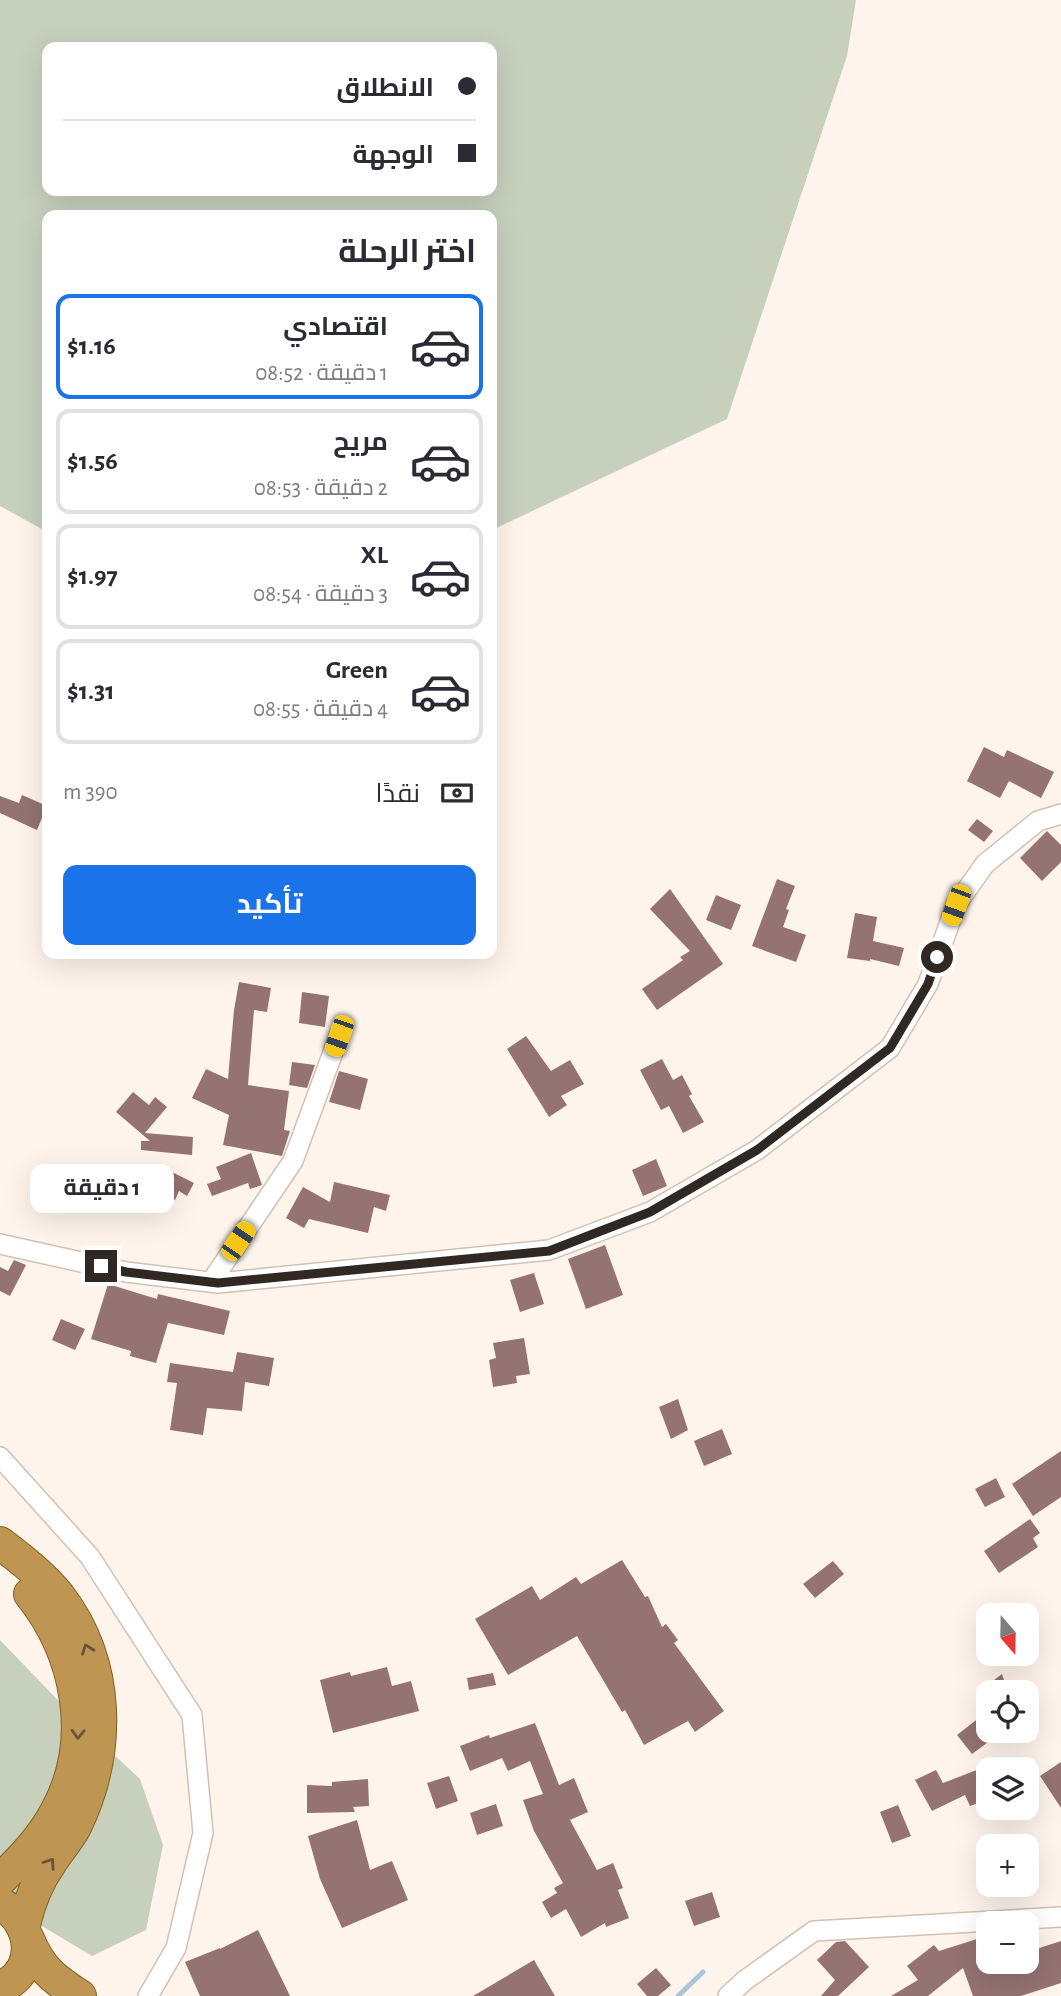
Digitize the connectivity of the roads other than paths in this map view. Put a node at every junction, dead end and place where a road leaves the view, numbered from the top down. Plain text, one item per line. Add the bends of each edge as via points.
1 (1061, 814) edge
2 (339, 1036) dead end
3 (0, 1244) edge
4 (211, 1282) junction
5 (0, 1457) edge
6 (0, 1543) edge
7 (0, 1568) edge
8 (0, 1880) edge
9 (0, 1903) edge
10 (1061, 1917) edge
11 (26, 1932) junction
12 (0, 1990) edge
13 (22, 1996) edge
14 (80, 1996) edge
15 (148, 1996) edge
16 (728, 1996) edge

1 - 4 street via 1038,821 985,864 956,905 928,984 890,1048 757,1150 650,1212 549,1251
2 - 4 street via 293,1161
3 - 4 street via 126,1272
5 - 15 street via 90,1557 192,1715 203,1833 176,1948
11 -> 6 highway via 37,1883 73,1830 90,1793 100,1752 101,1711 94,1671 80,1632 59,1597 32,1566
7 -> 8 highway via 31,1594 51,1625 74,1682 79,1725 73,1769 57,1811 41,1836
9 - 11 highway via 13,1910
10 - 16 street via 814,1931
11 - 12 highway via 27,1956 20,1972
11 - 14 highway via 44,1969
12 - 13 highway

